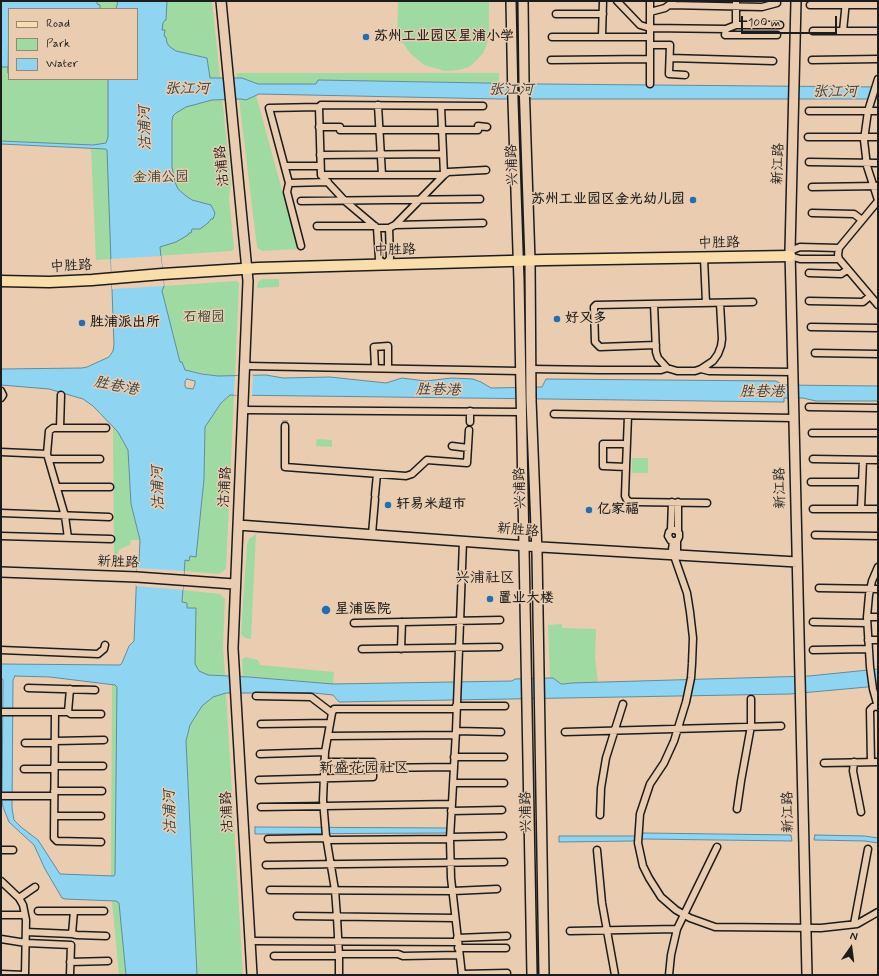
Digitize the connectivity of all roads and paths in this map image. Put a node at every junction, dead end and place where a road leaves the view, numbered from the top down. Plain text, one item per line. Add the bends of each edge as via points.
1 (221, 1) edge
2 (511, 1) edge
3 (523, 1) edge
4 (603, 1) edge
5 (617, 1) edge
6 (650, 1) edge
7 (796, 1) edge
8 (672, 3) edge
9 (776, 3) dead end
10 (845, 3) edge
11 (736, 4) edge
12 (878, 5) edge
13 (810, 6) dead end
14 (650, 12) junction
15 (556, 14) dead end
16 (602, 14) junction
17 (736, 24) junction
18 (780, 25) dead end
19 (650, 28) junction
20 (726, 29) junction
21 (812, 31) dead end
22 (843, 31) junction
23 (878, 31) edge
24 (777, 35) dead end
25 (602, 36) junction
26 (552, 37) dead end
27 (650, 37) junction
28 (650, 45) junction
29 (670, 58) junction
30 (650, 59) junction
31 (878, 59) edge
32 (551, 60) dead end
33 (812, 60) dead end
34 (773, 61) dead end
35 (685, 75) dead end
36 (877, 82) edge
37 (650, 84) dead end
38 (378, 105) junction
39 (442, 106) junction
40 (484, 106) dead end
41 (318, 107) junction
42 (809, 111) dead end
43 (868, 111) junction
44 (878, 111) edge
45 (319, 127) junction
46 (487, 127) dead end
47 (380, 130) junction
48 (442, 130) junction
49 (808, 137) dead end
50 (864, 137) junction
51 (878, 137) edge
52 (443, 154) junction
53 (320, 155) junction
54 (381, 155) junction
55 (809, 162) dead end
56 (867, 162) junction
57 (878, 163) edge
58 (285, 166) junction
59 (320, 166) junction
60 (486, 170) dead end
61 (382, 175) junction
62 (444, 175) junction
63 (321, 176) junction
64 (328, 182) junction
65 (289, 183) junction
66 (876, 186) edge
67 (812, 187) dead end
68 (480, 199) dead end
69 (420, 200) junction
70 (301, 201) dead end
71 (345, 201) junction
72 (878, 201) edge
73 (812, 213) dead end
74 (862, 220) junction
75 (483, 223) dead end
76 (317, 226) dead end
77 (376, 227) junction
78 (392, 227) junction
79 (301, 246) dead end
80 (839, 248) junction
81 (790, 254) junction
82 (518, 258) junction
83 (530, 258) junction
84 (704, 258) junction
85 (839, 259) junction
86 (385, 261) junction
87 (247, 266) junction
88 (847, 270) junction
89 (809, 273) dead end
90 (1, 274) edge
91 (112, 275) junction
92 (1, 281) edge
93 (870, 296) junction
94 (809, 301) dead end
95 (753, 302) dead end
96 (706, 303) junction
97 (720, 303) junction
98 (654, 304) junction
99 (878, 305) edge
100 (811, 327) dead end
101 (878, 328) edge
102 (656, 345) junction
103 (815, 353) dead end
104 (878, 354) edge
105 (388, 367) junction
106 (375, 368) junction
107 (667, 368) junction
108 (531, 369) junction
109 (701, 370) junction
110 (245, 371) junction
111 (520, 371) junction
112 (793, 372) junction
113 (1, 391) edge
114 (61, 395) dead end
115 (1, 398) edge
116 (808, 407) dead end
117 (878, 408) edge
118 (243, 410) junction
119 (286, 411) junction
120 (470, 411) junction
121 (521, 412) junction
122 (554, 414) dead end
123 (628, 416) junction
124 (285, 418) tunnel mouth
125 (793, 418) junction
126 (470, 422) dead end
127 (285, 426) tunnel mouth
128 (60, 428) junction
129 (106, 428) dead end
130 (469, 430) dead end
131 (812, 433) dead end
132 (878, 433) edge
133 (627, 444) junction
134 (452, 446) dead end
135 (468, 448) junction
136 (1, 452) edge
137 (48, 456) junction
138 (100, 459) dead end
139 (813, 459) dead end
140 (863, 460) junction
141 (878, 460) edge
142 (626, 467) junction
143 (377, 474) junction
144 (811, 482) dead end
145 (862, 482) junction
146 (57, 487) junction
147 (110, 487) dead end
148 (675, 502) junction
149 (707, 503) dead end
150 (861, 508) junction
151 (813, 509) dead end
152 (878, 509) edge
153 (1, 513) edge
154 (65, 516) junction
155 (109, 517) dead end
156 (238, 525) junction
157 (674, 530) junction
158 (372, 534) junction
159 (815, 535) dead end
160 (1, 536) edge
161 (878, 536) edge
162 (68, 538) junction
163 (111, 539) dead end
164 (463, 541) junction
165 (675, 541) junction
166 (524, 546) junction
167 (537, 547) junction
168 (675, 555) junction
169 (797, 562) junction
170 (878, 567) edge
171 (1, 572) edge
172 (234, 584) junction
173 (819, 588) dead end
174 (870, 588) junction
175 (878, 588) edge
176 (878, 617) edge
177 (500, 620) dead end
178 (867, 620) junction
179 (460, 621) junction
180 (402, 622) junction
181 (813, 622) dead end
182 (354, 623) dead end
183 (868, 640) junction
184 (878, 640) edge
185 (105, 644) dead end
186 (499, 647) dead end
187 (459, 648) junction
188 (868, 648) junction
189 (362, 649) dead end
190 (402, 649) junction
191 (1, 650) edge
192 (812, 650) dead end
193 (28, 688) dead end
194 (70, 689) junction
195 (95, 690) dead end
196 (256, 696) dead end
197 (751, 699) dead end
198 (623, 704) dead end
199 (456, 705) junction
200 (505, 706) dead end
201 (878, 706) edge
202 (1, 712) edge
203 (55, 712) junction
204 (68, 712) junction
205 (332, 713) junction
206 (101, 714) dead end
207 (330, 723) junction
208 (261, 724) dead end
209 (751, 726) junction
210 (781, 726) dead end
211 (678, 728) junction
212 (614, 730) junction
213 (501, 732) dead end
214 (565, 732) dead end
215 (456, 733) junction
216 (328, 736) junction
217 (104, 740) dead end
218 (55, 742) junction
219 (25, 743) dead end
220 (325, 752) junction
221 (260, 754) dead end
222 (454, 757) junction
223 (504, 757) dead end
224 (324, 762) junction
225 (854, 762) junction
226 (871, 762) junction
227 (878, 762) edge
228 (824, 763) dead end
229 (103, 766) dead end
230 (54, 767) junction
231 (453, 767) junction
232 (373, 768) junction
233 (24, 769) dead end
234 (324, 779) junction
235 (259, 780) dead end
236 (504, 783) dead end
237 (453, 784) junction
238 (102, 791) dead end
239 (54, 794) junction
240 (1, 796) edge
241 (324, 805) junction
242 (261, 807) dead end
243 (452, 808) junction
244 (737, 809) dead end
245 (502, 810) dead end
246 (861, 812) dead end
247 (600, 815) dead end
248 (55, 816) junction
249 (101, 816) dead end
250 (503, 836) dead end
251 (326, 838) junction
252 (450, 838) junction
253 (268, 839) dead end
254 (101, 842) dead end
255 (717, 847) dead end
256 (868, 849) dead end
257 (1, 850) edge
258 (13, 850) dead end
259 (597, 850) dead end
260 (504, 862) dead end
261 (450, 863) junction
262 (331, 864) junction
263 (266, 865) dead end
264 (1, 880) edge
265 (35, 887) dead end
266 (1, 889) edge
267 (10, 889) junction
268 (497, 889) dead end
269 (270, 890) dead end
270 (335, 890) junction
271 (452, 891) junction
272 (19, 898) junction
273 (38, 911) dead end
274 (74, 911) junction
275 (104, 911) dead end
276 (878, 912) edge
277 (684, 914) junction
278 (1, 915) edge
279 (25, 915) junction
280 (297, 916) dead end
281 (338, 917) junction
282 (455, 918) junction
283 (854, 924) junction
284 (806, 928) junction
285 (677, 929) junction
286 (606, 930) junction
287 (570, 931) dead end
288 (26, 932) junction
289 (72, 934) junction
290 (106, 936) dead end
291 (507, 936) dead end
292 (1, 939) edge
293 (250, 941) junction
294 (339, 941) junction
295 (458, 942) junction
296 (26, 943) junction
297 (506, 948) dead end
298 (339, 955) junction
299 (274, 956) dead end
300 (459, 956) junction
301 (108, 961) dead end
302 (70, 962) junction
303 (507, 973) dead end
304 (1, 974) edge
305 (462, 974) edge
306 (25, 975) edge
307 (70, 975) edge
308 (252, 975) edge
309 (339, 975) edge
310 (532, 975) edge
311 (544, 975) edge
312 (615, 975) edge
313 (669, 975) edge
314 (807, 975) edge

1 - 87 street, 沽浦路
2 - 82 street, 兴浦路
3 - 83 street, 兴浦路
4 - 16 street
5 - 19 street via 640,25
6 - 14 street
7 - 81 street, 新江路
8 - 11 street
8 - 14 street
9 - 11 street via 762,7
10 - 12 street
10 - 13 street
10 - 22 street
11 - 17 street
14 - 19 street
15 - 16 street
16 - 25 street
17 - 18 street
17 - 20 street
19 - 20 street
19 - 27 street
20 - 24 street via 725,35
21 - 22 street
22 - 23 street
25 - 26 street
25 - 27 street
27 - 28 street
28 - 29 street via 670,45
28 - 30 street
29 - 34 street
29 - 35 street via 669,74
30 - 32 street
30 - 37 street
31 - 33 street
36 - 43 street
38 - 39 street
38 - 41 street
38 - 47 street
39 - 40 street
39 - 48 street
41 - 45 street
41 - 58 street via 269,108
42 - 43 street
43 - 44 street
43 - 50 street
45 - 47 street
45 - 53 street
46 - 48 street via 478,126 478,130
47 - 48 street
47 - 54 street
48 - 52 street
49 - 50 street
50 - 51 street
50 - 56 street
52 - 54 street
52 - 62 street
53 - 54 street
53 - 59 street
54 - 61 street
55 - 56 street
56 - 57 street
56 - 66 street
58 - 59 street
58 - 65 street
59 - 63 street
60 - 62 street via 448,172
61 - 62 street
61 - 63 street
62 - 69 street
63 - 64 street
64 - 65 street
64 - 71 street
65 - 79 street via 286,192
66 - 67 street
66 - 72 street
68 - 69 street
69 - 71 street
69 - 78 street
70 - 71 street
71 - 77 street
72 - 74 street
73 - 74 street via 854,214
74 - 80 street
75 - 78 street
76 - 77 street
77 - 78 street
77 - 86 street
78 - 86 street
80 - 81 street via 800,247
80 - 85 street
81 - 83 main road, 中胜路
81 - 84 main road, 中胜路
81 - 85 street via 800,259
81 - 112 street, 新江路
82 - 83 main road, 中胜路
82 - 86 main road, 中胜路
82 - 111 street, 兴浦路
83 - 84 main road, 中胜路
83 - 108 street, 兴浦路
84 - 96 street
85 - 88 street
86 - 87 main road, 中胜路
87 - 91 main road, 中胜路
87 - 110 street, 沽浦路
88 - 89 street via 841,274
88 - 93 street
90 - 91 main road, 中胜路
91 - 92 main road, 中胜路 via 49,282
93 - 94 street via 863,302
93 - 99 street
95 - 97 street
96 - 97 street
96 - 98 street
97 - 109 street via 721,346 713,361
98 - 102 street
98 - 102 street via 596,305 593,311 595,342 600,347
100 - 101 street
102 - 107 street via 658,358
103 - 104 street
105 - 106 street
105 - 106 street via 388,346 374,346
105 - 111 street
106 - 110 street
107 - 108 street
107 - 109 street via 677,371
108 - 167 street, 兴浦路
109 - 112 street
110 - 118 street, 沽浦路
111 - 121 street, 兴浦路
112 - 125 street, 新江路
113 - 115 street
114 - 128 street
116 - 117 street
118 - 119 street
118 - 156 street, 沽浦路
119 - 120 street
119 - 124 street
120 - 121 street
120 - 126 street
121 - 166 street, 兴浦路
122 - 123 street
123 - 125 street
123 - 133 street
125 - 169 street, 新江路
127 - 143 street via 285,467
128 - 129 street
128 - 137 street via 49,431
130 - 135 street
131 - 132 street
133 - 142 street
133 - 142 street via 603,444 603,466
134 - 135 street
135 - 143 street via 467,463 427,460 412,474 406,476
136 - 137 street
137 - 138 street
137 - 146 street
139 - 140 street
140 - 141 street
140 - 145 street
142 - 148 street via 627,500
143 - 158 street
144 - 145 street
145 - 150 street
146 - 147 street
146 - 154 street
148 - 149 street
148 - 157 street
150 - 151 street
150 - 152 street
153 - 154 street
154 - 155 street
154 - 162 street
156 - 158 street, 新胜路
156 - 172 street, 沽浦路
157 - 165 street via 680,535
157 - 165 street via 669,532 668,536
158 - 164 street, 新胜路
159 - 161 street
160 - 162 street
162 - 163 street
164 - 166 street, 新胜路
164 - 179 street
165 - 168 street
166 - 167 street, 新胜路
166 - 310 street, 兴浦路
167 - 168 street, 新胜路
167 - 311 street, 兴浦路
168 - 169 street, 新胜路
168 - 211 street via 687,593 693,644 691,678
169 - 284 street, 新江路
170 - 174 street
171 - 172 street, 新胜路
172 - 293 street, 沽浦路 via 234,676
173 - 174 street
174 - 175 street
174 - 178 street
176 - 178 street
177 - 179 street
178 - 181 street
178 - 183 street
179 - 180 street
179 - 187 street
180 - 182 street
180 - 190 street
183 - 184 street
183 - 188 street
185 - 191 street via 104,650 98,654
186 - 187 street
187 - 190 street
187 - 199 street
188 - 192 street
188 - 201 street
189 - 190 street
193 - 194 street
194 - 195 street
194 - 204 street
196 - 205 street via 311,697
197 - 209 street
198 - 212 street
199 - 200 street
199 - 205 street via 334,710
199 - 215 street
201 - 226 street via 870,710
202 - 203 street
203 - 204 street
203 - 218 street
204 - 206 street
205 - 207 street
207 - 208 street
207 - 216 street
209 - 210 street
209 - 211 street
209 - 244 street
211 - 212 street
211 - 277 street via 664,763 650,784 640,814 638,843 643,866 649,878 662,897
212 - 214 street
212 - 247 street via 601,788
213 - 215 street
215 - 216 street
215 - 222 street
216 - 220 street
217 - 218 street
218 - 219 street
218 - 230 street
220 - 221 street
220 - 224 street
222 - 223 street
222 - 231 street
224 - 232 street via 373,762
224 - 234 street
225 - 226 street
225 - 228 street
225 - 246 street via 853,771
226 - 227 street
229 - 230 street
230 - 233 street
230 - 239 street
231 - 232 street
231 - 237 street
232 - 234 street via 373,777
234 - 235 street
234 - 241 street
236 - 237 street
237 - 243 street
238 - 239 street
239 - 240 street
239 - 248 street
241 - 242 street
241 - 243 street
241 - 251 street
243 - 245 street
243 - 252 street
248 - 249 street
248 - 254 street via 55,840
250 - 252 street
251 - 252 street
251 - 253 street
251 - 262 street
252 - 261 street
255 - 277 street
256 - 283 street
257 - 258 street
259 - 286 street
260 - 261 street
261 - 262 street
261 - 271 street
262 - 263 street
262 - 270 street
264 - 267 street
265 - 272 street
266 - 267 street
267 - 272 street
268 - 271 street
269 - 270 street
270 - 271 street
270 - 281 street
271 - 282 street
272 - 279 street
273 - 274 street
274 - 275 street
274 - 289 street
276 - 283 street
277 - 284 street via 715,927
277 - 285 street
278 - 279 street
279 - 288 street
280 - 281 street
281 - 282 street
281 - 294 street
282 - 295 street
283 - 284 street
284 - 314 street, 新江路
285 - 286 street
285 - 313 street
286 - 287 street
286 - 312 street
288 - 289 street
288 - 296 street
289 - 290 street
291 - 295 street
292 - 296 street
293 - 294 street
293 - 308 street, 沽浦路
294 - 295 street
294 - 298 street
295 - 297 street
295 - 300 street
296 - 302 street via 71,945
296 - 306 street
298 - 299 street
298 - 300 street
298 - 309 street
300 - 305 street
301 - 302 street
302 - 307 street
303 - 305 street
304 - 306 street

